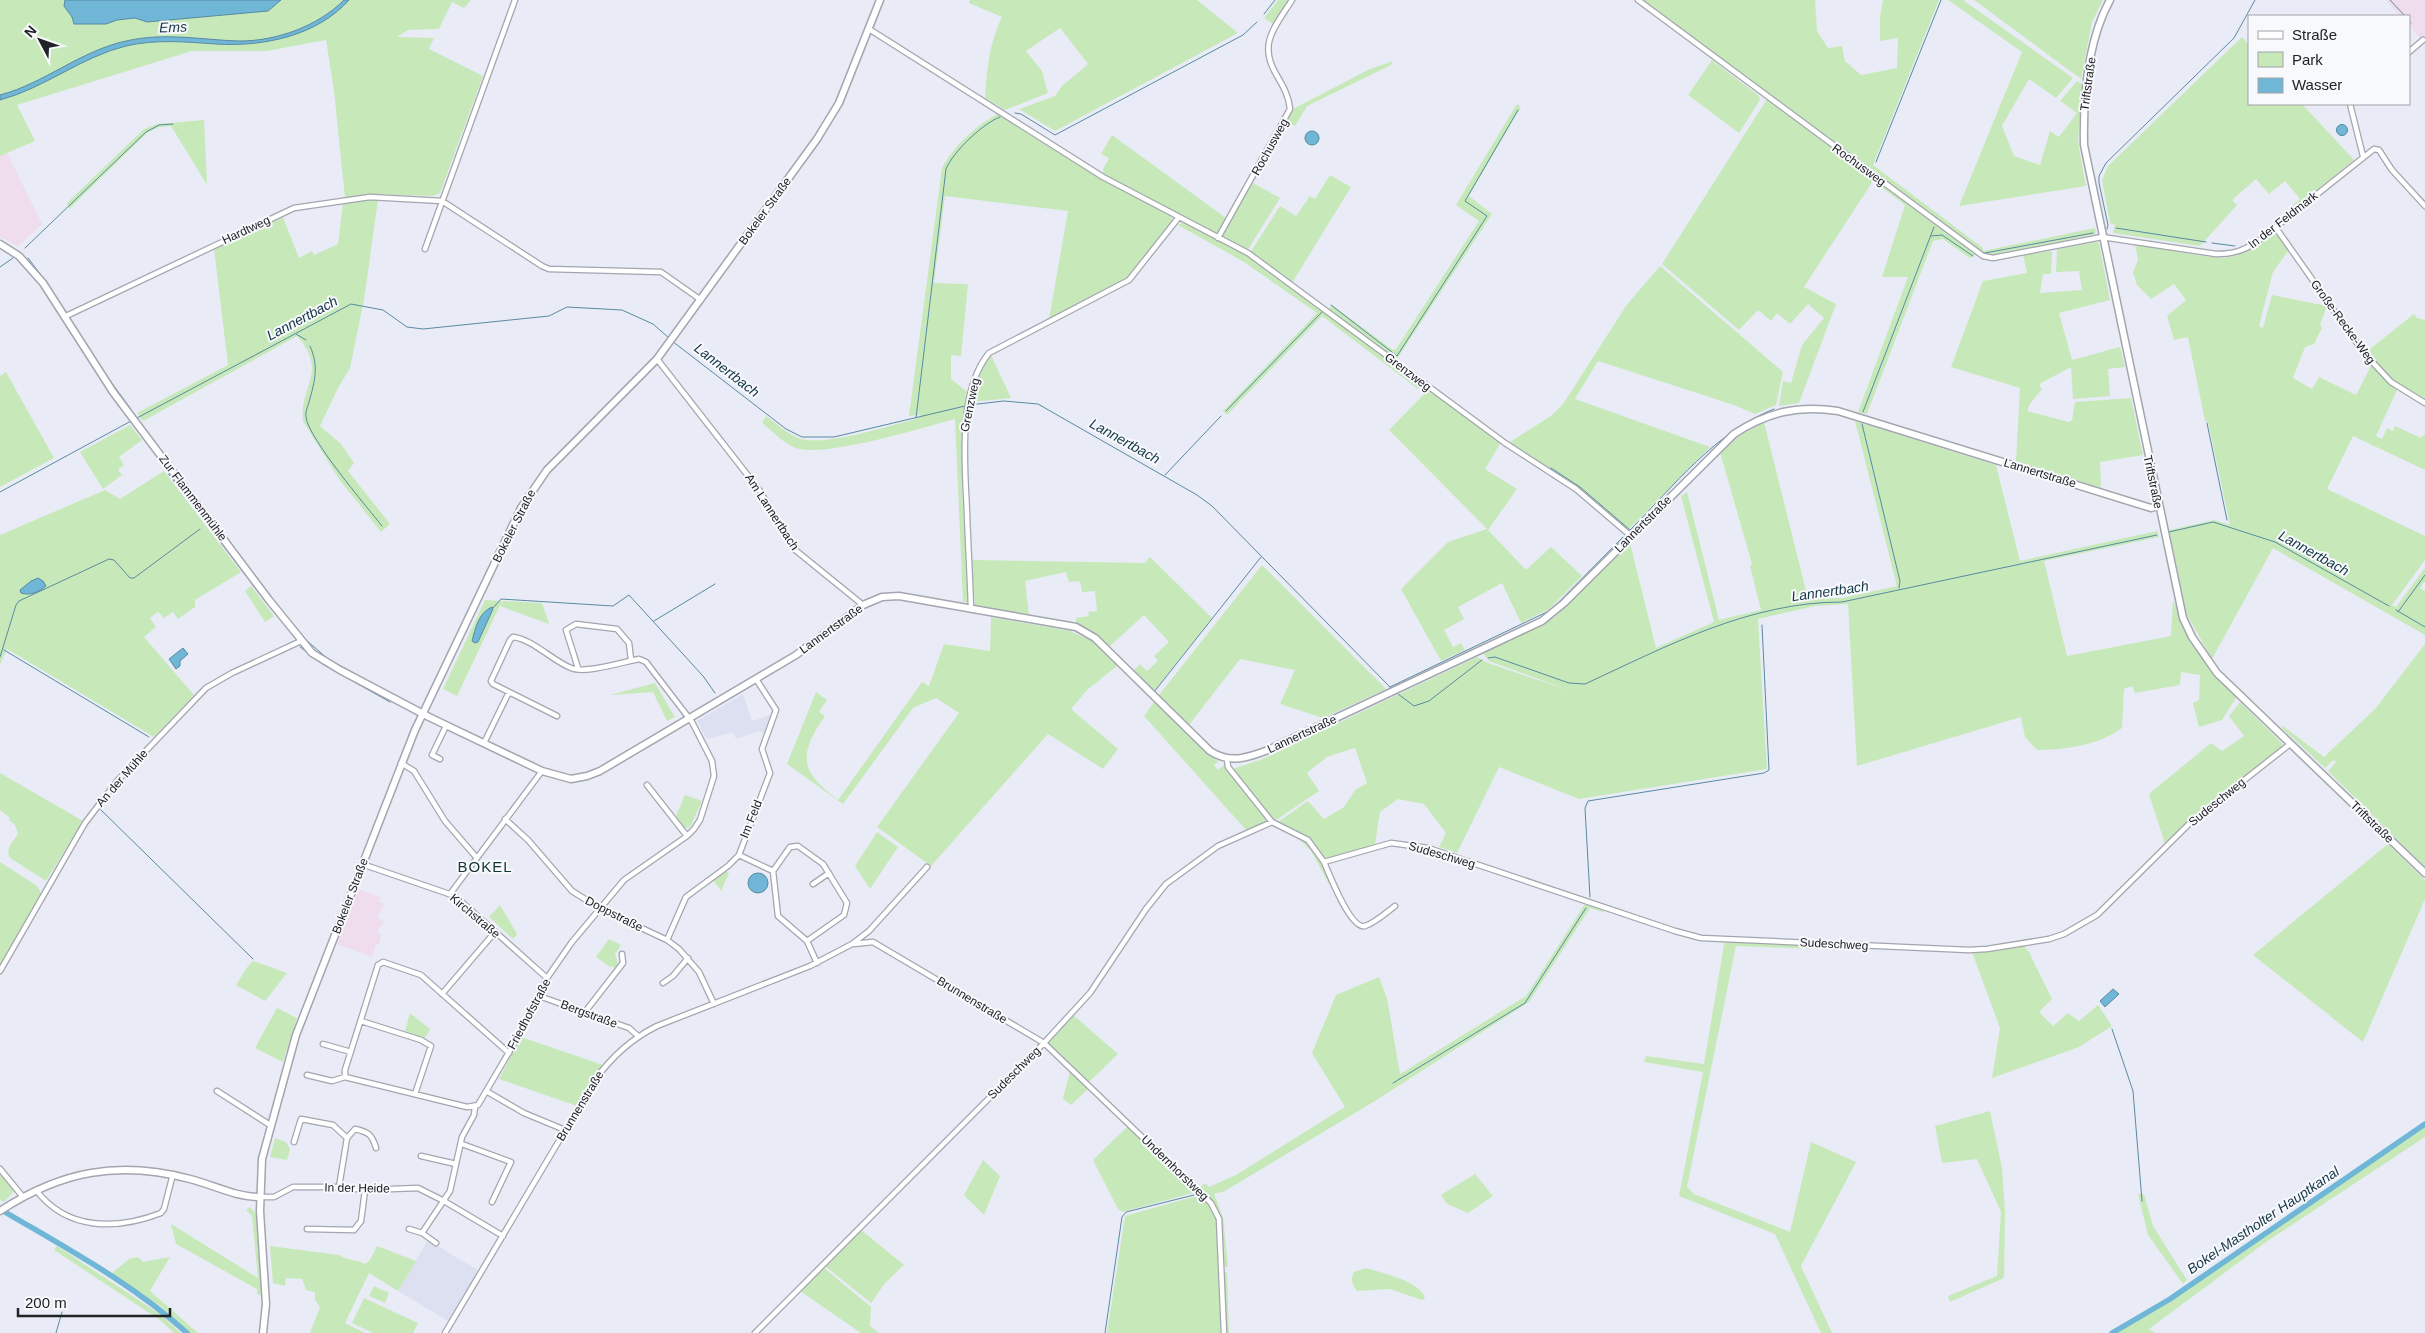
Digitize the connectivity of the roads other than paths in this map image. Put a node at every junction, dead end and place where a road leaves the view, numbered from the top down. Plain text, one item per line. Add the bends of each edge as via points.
1 (515, 0) edge
2 (880, 0) edge
3 (1292, 0) edge
4 (1638, 0) edge
5 (2110, 0) edge
6 (869, 29) junction
7 (2423, 40) dead end
8 (2410, 51) edge
9 (2350, 105) edge
10 (2363, 156) junction
11 (442, 201) junction
12 (2425, 206) edge
13 (1179, 217) junction
14 (2276, 228) junction
15 (2102, 237) junction
16 (1218, 238) junction
17 (0, 244) edge
18 (425, 249) dead end
19 (701, 300) junction
20 (64, 317) junction
21 (657, 359) junction
22 (2425, 403) edge
23 (2158, 506) junction
24 (1631, 536) junction
25 (862, 605) junction
26 (971, 608) junction
27 (301, 642) junction
28 (631, 660) junction
29 (578, 668) junction
30 (756, 678) junction
31 (509, 692) junction
32 (423, 714) junction
33 (557, 716) dead end
34 (688, 718) junction
35 (446, 726) junction
36 (484, 743) junction
37 (2290, 744) junction
38 (440, 759) dead end
39 (1227, 759) junction
40 (401, 764) junction
41 (542, 772) junction
42 (647, 785) dead end
43 (505, 819) junction
44 (1272, 822) junction
45 (687, 836) junction
46 (739, 855) junction
47 (476, 857) junction
48 (1324, 862) junction
49 (362, 864) junction
50 (927, 867) dead end
51 (772, 871) junction
52 (829, 873) junction
53 (2425, 873) edge
54 (813, 884) dead end
55 (450, 894) junction
56 (1396, 906) dead end
57 (599, 908) junction
58 (868, 931) junction
59 (496, 932) junction
60 (667, 940) junction
61 (807, 940) junction
62 (873, 942) junction
63 (852, 944) junction
64 (622, 954) dead end
65 (688, 958) junction
66 (817, 963) junction
67 (0, 972) edge
68 (547, 978) junction
69 (663, 983) dead end
70 (442, 994) junction
71 (539, 996) junction
72 (714, 1004) junction
73 (585, 1012) junction
74 (361, 1021) junction
75 (638, 1036) junction
76 (1044, 1043) junction
77 (323, 1044) dead end
78 (351, 1052) junction
79 (509, 1053) junction
80 (307, 1075) dead end
81 (346, 1077) junction
82 (217, 1091) dead end
83 (486, 1091) junction
84 (415, 1094) junction
85 (475, 1107) junction
86 (270, 1125) junction
87 (566, 1130) junction
88 (347, 1138) junction
89 (294, 1142) dead end
90 (462, 1144) junction
91 (376, 1148) dead end
92 (421, 1156) dead end
93 (456, 1164) junction
94 (0, 1169) edge
95 (173, 1174) junction
96 (339, 1187) junction
97 (36, 1190) junction
98 (365, 1190) junction
99 (23, 1197) junction
100 (260, 1197) junction
101 (444, 1201) junction
102 (492, 1202) dead end
103 (0, 1211) edge
104 (307, 1229) dead end
105 (409, 1229) dead end
106 (422, 1233) junction
107 (503, 1236) junction
108 (436, 1243) dead end
109 (263, 1333) edge
110 (445, 1333) edge
111 (755, 1333) edge
112 (1224, 1333) edge

1 - 11 street
2 - 6 street, Bokeler Straße
3 - 16 street, Rochusweg via 1267,46 1268,59 1289,97 1290,109
4 - 15 street, Rochusweg via 1983,256 1993,258
5 - 15 street, Triftstraße via 2093,48 2083,116 2084,145
6 - 13 street, Grenzweg via 1103,177
6 - 19 street, Bokeler Straße via 832,116
7 - 8 street
9 - 10 street
10 - 12 street via 2374,149 2379,150 2392,170
10 - 14 street, In der Feldmark
11 - 18 street
11 - 19 street, Hardtweg via 542,266 550,269 661,272
11 - 20 street, Hardtweg via 370,197 294,208
13 - 16 street, Grenzweg
13 - 26 street, Grenzweg via 1129,280 989,353 981,363 968,409 964,438
14 - 15 street, In der Feldmark via 2234,254
14 - 22 street, Große-Recke-Weg via 2364,353 2391,382
15 - 23 street, Triftstraße
16 - 24 street, Grenzweg via 1248,253 1505,443 1576,489
17 - 20 street, Zur Flammenmühle via 31,268
19 - 21 street, Bokeler Straße
20 - 27 street, Zur Flammenmühle via 96,369
21 - 25 street, Am Lannertbach via 760,491 794,549
21 - 32 street, Bokeler Straße via 533,488
23 - 24 street, Lannertstraße via 2151,508 1838,411 1799,408 1762,418 1734,434
23 - 37 street, Triftstraße via 2183,618 2192,637 2217,673
24 - 39 street, Lannertstraße via 1564,603 1542,620 1268,750 1246,758
25 - 26 street, Lannertstraße via 882,597 900,596
25 - 30 street, Lannertstraße via 796,655
26 - 39 street, Lannertstraße via 1072,626 1095,638 1202,745
27 - 32 street, Zur Flammenmühle via 326,662
27 - 67 street, An der Mühle via 206,688 118,780 85,823
28 - 29 street via 585,670
28 - 29 street via 629,643 617,629 576,624 566,630
28 - 34 street, Friedhofstraße via 646,662
29 - 31 street via 572,669 513,637 491,678 493,684
30 - 34 street, Lannertstraße
30 - 46 street, Im Feld via 776,710 762,749 770,773
31 - 33 street
31 - 36 street
32 - 35 street, Lannertstraße
32 - 40 street, Bokeler Straße
34 - 41 street, Lannertstraße via 588,776 566,779
34 - 45 street, Friedhofstraße via 705,745 714,776 700,820
35 - 36 street, Lannertstraße
35 - 38 street via 432,754
36 - 41 street, Lannertstraße
37 - 48 street, Sudeschweg via 2190,823 2097,915 2064,934 1987,949 1700,938 1428,848 1401,843
37 - 53 street, Triftstraße
39 - 44 street via 1228,766
40 - 47 street via 414,771 445,821
40 - 49 street, Bokeler Straße
41 - 43 street
42 - 45 street
43 - 47 street
43 - 57 street, Doppstraße via 528,840 572,891
44 - 48 street via 1308,840
44 - 76 street, Sudeschweg via 1218,846 1166,884 1090,993
45 - 57 street, Friedhofstraße via 624,880
46 - 51 street
46 - 60 street, Im Feld via 686,897
47 - 55 street
48 - 56 street via 1340,898 1359,926 1366,926
49 - 55 street, Kirchstraße
49 - 86 street, Bokeler Straße via 296,1035
50 - 58 street, Brunnenstraße
51 - 52 street via 794,845 823,864
51 - 61 street via 778,916
52 - 54 street
52 - 61 street via 848,903 844,915
55 - 59 street, Kirchstraße
57 - 60 street, Doppstraße
57 - 68 street, Friedhofstraße
58 - 62 street
58 - 63 street, Brunnenstraße
59 - 68 street, Kirchstraße
59 - 70 street
60 - 65 street, Doppstraße
61 - 66 street
62 - 63 street, Brunnenstraße
62 - 76 street, Brunnenstraße
63 - 66 street, Brunnenstraße
64 - 73 street via 623,964
65 - 69 street via 674,976
65 - 72 street, Doppstraße via 699,972
66 - 72 street, Brunnenstraße
68 - 71 street, Friedhofstraße
70 - 74 street via 421,975 383,962 378,965
70 - 79 street
71 - 73 street, Bergstraße
71 - 79 street, Friedhofstraße
72 - 75 street, Brunnenstraße
73 - 75 street, Bergstraße via 628,1028
74 - 78 street
74 - 84 street via 431,1046
75 - 87 street, Brunnenstraße via 606,1065
76 - 111 street, Sudeschweg
76 - 112 street, Undernhorstweg via 1212,1203 1219,1219
77 - 78 street
78 - 81 street
79 - 83 street, Friedhofstraße
80 - 81 street via 332,1081
81 - 84 street
82 - 86 street
83 - 85 street, Friedhofstraße
83 - 87 street via 524,1113
84 - 85 street
85 - 90 street, Friedhofstraße
86 - 100 street, Bokeler Straße via 262,1159
87 - 107 street, Brunnenstraße
88 - 89 street via 333,1126 301,1119
88 - 91 street via 355,1129 369,1133
88 - 96 street
90 - 93 street, Friedhofstraße
90 - 102 street via 511,1162
92 - 93 street
93 - 101 street, Friedhofstraße
94 - 99 street
95 - 97 street via 142,1169 108,1170 74,1176
95 - 97 street via 161,1213 104,1225 84,1223 64,1214 46,1202
95 - 100 street via 235,1195
96 - 98 street, In der Heide
96 - 100 street, In der Heide via 293,1187 274,1197
97 - 99 street
98 - 101 street, In der Heide via 418,1188
98 - 104 street via 361,1221 354,1230
99 - 103 street
100 - 109 street, Bokeler Straße via 265,1288
101 - 106 street, Friedhofstraße
101 - 107 street, In der Heide
105 - 106 street
106 - 108 street
107 - 110 street, Brunnenstraße

